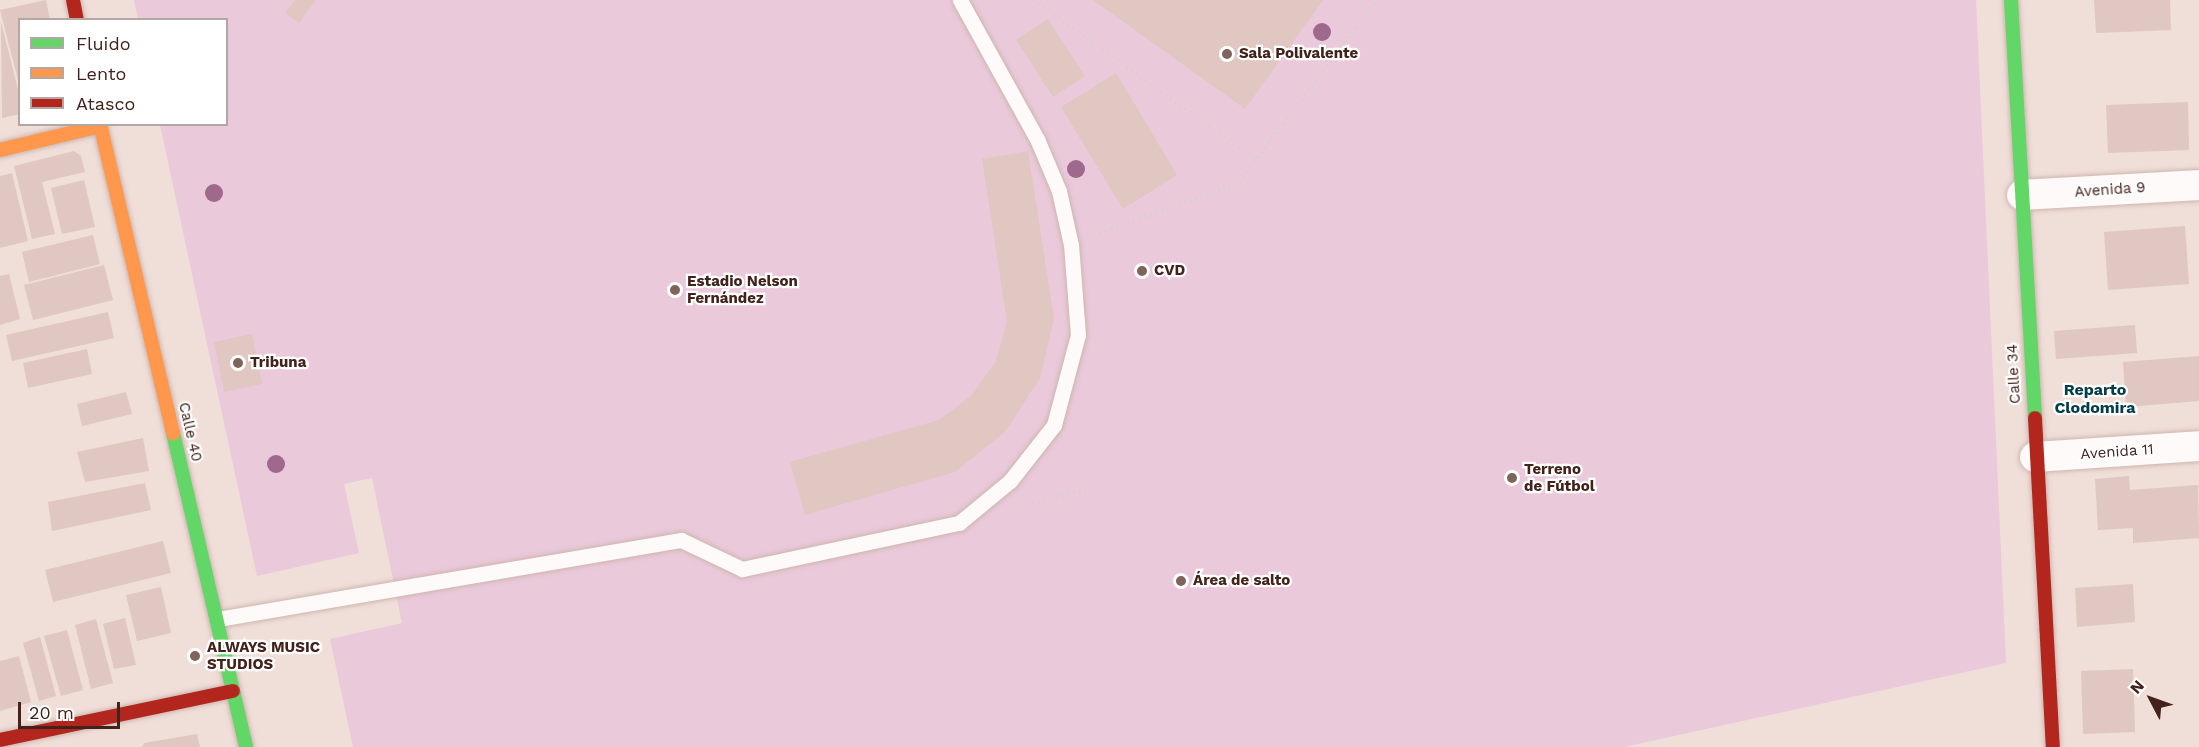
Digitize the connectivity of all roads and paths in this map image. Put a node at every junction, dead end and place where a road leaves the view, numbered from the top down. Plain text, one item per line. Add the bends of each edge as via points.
1 (73, 0) edge
2 (960, 0) edge
3 (1034, 0) edge
4 (1377, 0) edge
5 (2011, 0) edge
6 (77, 18) edge
7 (96, 126) edge
8 (100, 126) edge
9 (0, 150) edge
10 (1256, 160) junction
11 (2199, 184) edge
12 (2022, 195) junction
13 (1071, 245) junction
14 (2199, 447) edge
15 (2035, 457) junction
16 (1097, 486) dead end
17 (1016, 508) dead end
18 (218, 619) junction
19 (233, 691) junction
20 (0, 740) edge
21 (246, 747) edge
22 (2053, 747) edge

1 - 6 street
2 - 13 lane via 1037,139 1059,190
3 - 10 path
4 - 10 path
5 - 12 street, Calle 34
7 - 9 street
8 - 18 street, Calle 40
10 - 13 path via 1240,182
11 - 12 street, Avenida 9
12 - 15 street, Calle 34
13 - 18 lane via 1078,335 1054,425 1010,481 959,523 742,569 681,540
14 - 15 street, Avenida 11
15 - 22 street, Calle 34
16 - 17 path
18 - 19 street, Calle 40
19 - 20 street
19 - 21 street, Calle 40

